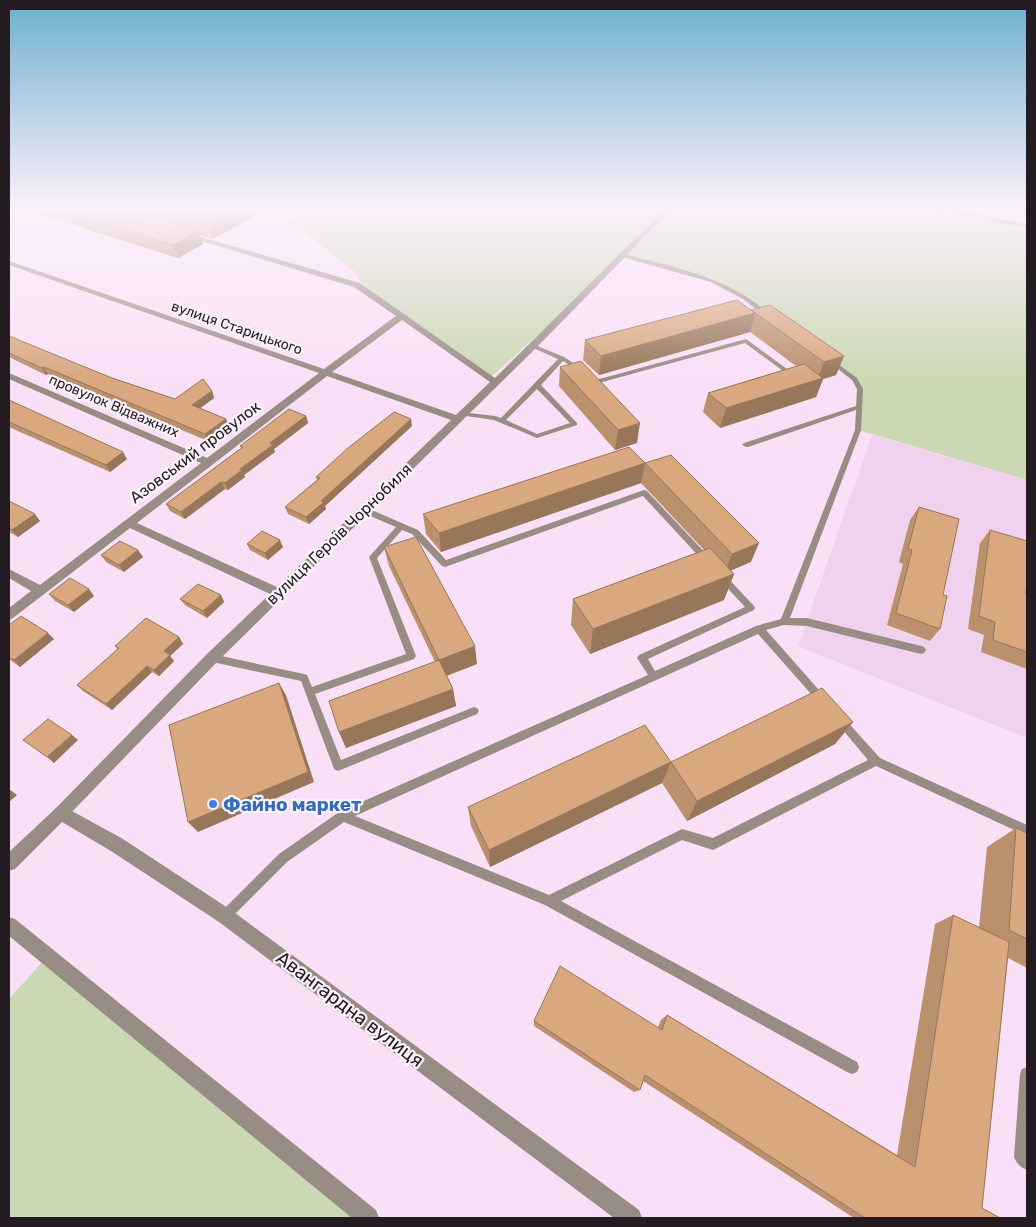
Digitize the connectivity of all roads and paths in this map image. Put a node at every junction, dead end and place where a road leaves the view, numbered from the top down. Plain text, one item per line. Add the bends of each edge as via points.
1 (13, 264) edge
2 (287, 264) edge
3 (616, 264) edge
4 (653, 264) edge
5 (402, 316) junction
6 (776, 321) edge
7 (533, 346) junction
8 (824, 356) edge
9 (562, 358) junction
10 (325, 373) junction
11 (9, 376) edge
12 (798, 380) edge
13 (494, 381) junction
14 (537, 385) junction
15 (859, 407) junction
16 (459, 416) junction
17 (502, 421) junction
18 (746, 444) dead end
19 (208, 462) junction
20 (364, 510) junction
21 (128, 523) junction
22 (401, 526) junction
23 (711, 565) edge
24 (9, 572) edge
25 (718, 572) edge
26 (39, 590) junction
27 (279, 593) junction
28 (9, 615) edge
29 (784, 621) junction
30 (759, 629) junction
31 (921, 650) dead end
32 (212, 658) junction
33 (654, 677) junction
34 (310, 692) junction
35 (474, 711) dead end
36 (876, 761) junction
37 (61, 812) junction
38 (343, 816) junction
39 (1027, 831) edge
40 (9, 863) edge
41 (549, 901) junction
42 (225, 916) junction
43 (9, 925) edge
44 (852, 1067) dead end
45 (1027, 1074) edge
46 (1027, 1162) edge
47 (368, 1218) edge
48 (631, 1218) edge

1 - 10 street, вулиця Старицького
2 - 5 street via 352,283
3 - 7 street, вулиця Героїв Чорнобиля
4 - 6 lane via 713,281 745,298
5 - 10 street, Азовський провулок
5 - 13 street
7 - 9 lane
7 - 13 street, вулиця Героїв Чорнобиля
8 - 15 lane via 856,379 860,389
9 - 12 lane via 595,382 746,341
9 - 14 lane
10 - 16 street, вулиця Старицького
10 - 19 street, Азовський провулок
11 - 19 street, провулок Відважних
13 - 16 street, вулиця Героїв Чорнобиля
14 - 17 lane
14 - 17 lane via 575,424 537,436
15 - 18 lane
15 - 29 lane via 858,430
16 - 17 lane
16 - 20 street, вулиця Героїв Чорнобиля
19 - 21 street, Азовський провулок
20 - 22 lane
20 - 27 street, вулиця Героїв Чорнобиля
21 - 26 street, Азовський провулок
21 - 27 street
22 - 23 lane via 415,532 445,564 644,493
22 - 34 lane via 373,557 411,656
24 - 26 street
25 - 33 lane via 751,608 642,658
26 - 28 street, Азовський провулок
27 - 32 street, вулиця Героїв Чорнобиля
29 - 30 lane
29 - 31 lane via 807,622
30 - 33 lane
30 - 36 lane
32 - 34 lane via 304,678
32 - 37 street, вулиця Героїв Чорнобиля
33 - 38 lane
34 - 35 lane via 338,766
36 - 39 lane
36 - 41 lane via 713,844 682,834
37 - 40 street, вулиця Героїв Чорнобиля
37 - 42 street, Авангардна вулиця
38 - 41 lane
38 - 42 lane via 283,858
41 - 44 lane
42 - 48 street, Авангардна вулиця
43 - 47 street
45 - 46 lane via 1021,1157

